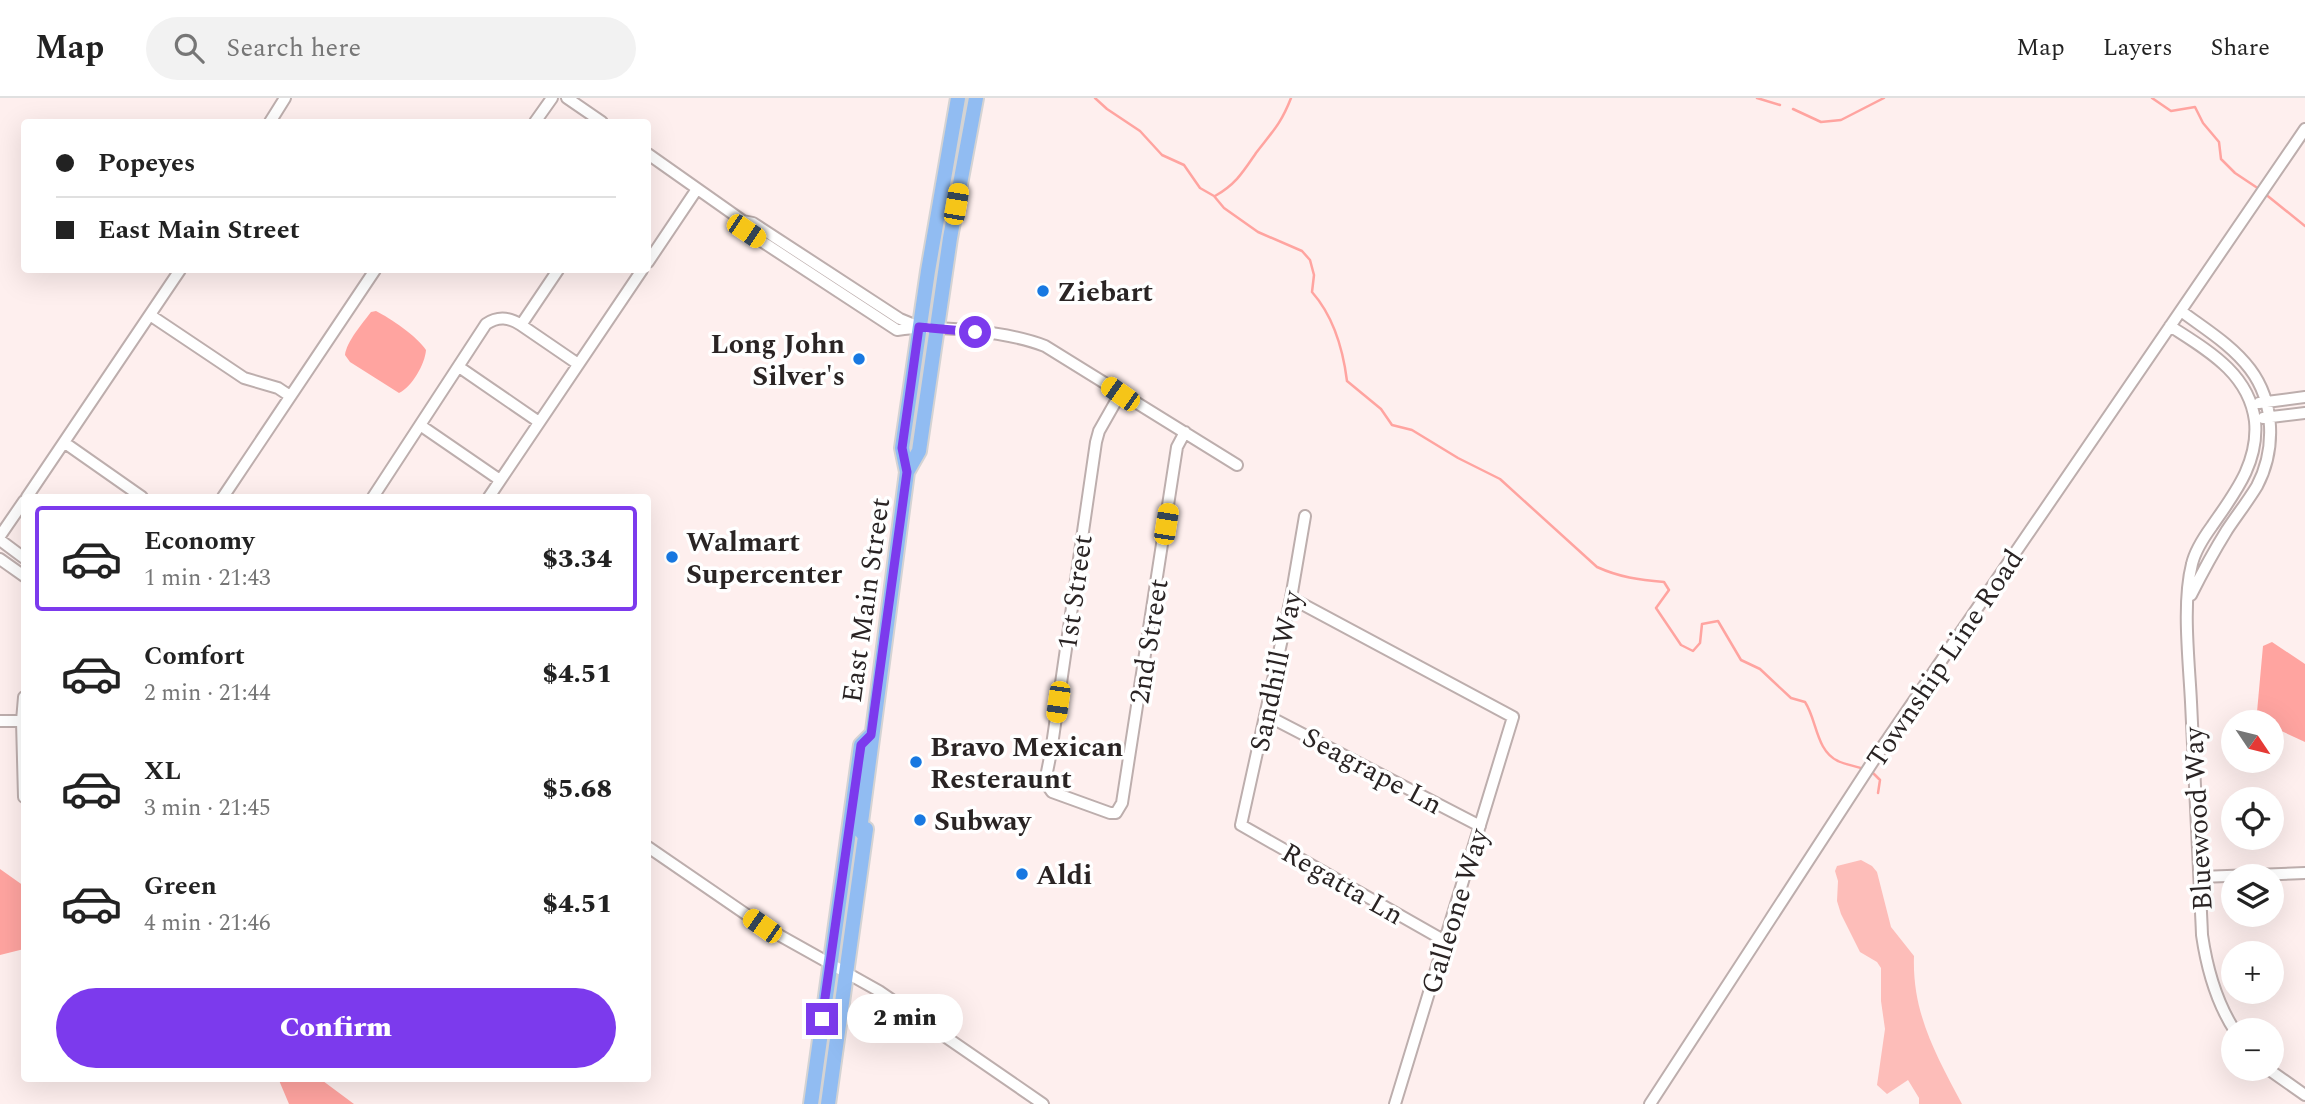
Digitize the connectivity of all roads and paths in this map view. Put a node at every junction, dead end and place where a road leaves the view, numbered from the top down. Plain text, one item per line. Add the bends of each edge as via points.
1 (285, 98) edge
2 (552, 98) edge
3 (567, 98) edge
4 (958, 98) edge
5 (976, 98) edge
6 (272, 119) edge
7 (537, 119) edge
8 (598, 119) edge
9 (2305, 129) edge
10 (651, 156) edge
11 (697, 189) junction
12 (651, 258) edge
13 (178, 273) edge
14 (373, 273) edge
15 (556, 273) edge
16 (640, 273) edge
17 (2181, 311) junction
18 (150, 315) junction
19 (521, 325) junction
20 (2170, 326) junction
21 (928, 328) junction
22 (2221, 341) junction
23 (2212, 353) junction
24 (578, 364) junction
25 (458, 367) junction
26 (1120, 394) junction
27 (290, 396) junction
28 (2305, 397) edge
29 (2266, 401) junction
30 (2252, 404) junction
31 (2305, 413) edge
32 (2269, 417) junction
33 (2254, 419) junction
34 (539, 422) junction
35 (420, 425) junction
36 (1185, 432) junction
37 (65, 443) junction
38 (1237, 466) dead end
39 (500, 480) junction
40 (29, 494) edge
41 (138, 494) edge
42 (225, 494) edge
43 (375, 494) edge
44 (491, 494) edge
45 (21, 506) edge
46 (1305, 516) dead end
47 (0, 538) edge
48 (21, 556) edge
49 (0, 559) edge
50 (21, 574) edge
51 (1291, 598) junction
52 (2188, 601) junction
53 (1266, 715) junction
54 (21, 720) edge
55 (0, 721) edge
56 (871, 735) junction
57 (1119, 809) joint
58 (1241, 825) joint
59 (1480, 826) junction
60 (651, 849) edge
61 (2305, 873) edge
62 (2200, 877) junction
63 (1445, 941) junction
64 (830, 965) junction
65 (846, 972) junction
66 (2227, 1018) edge
67 (2284, 1080) edge
68 (2305, 1095) edge
69 (811, 1104) edge
70 (828, 1104) edge
71 (1044, 1104) edge
72 (1395, 1104) edge
73 (1650, 1104) edge

1 - 6 street
2 - 7 street
3 - 8 street
4 - 21 main road, East Main Street
5 - 21 main road, East Main Street
9 - 17 street, Township Line Road
10 - 11 street
11 - 12 street
11 - 21 street via 900,319
13 - 18 street
14 - 27 street
15 - 19 street
16 - 24 street
17 - 20 street, Township Line Road
17 - 22 street, Bluewood Way
18 - 27 street via 244,377
18 - 37 street
19 - 24 street
19 - 25 street via 512,319 494,318
20 - 23 street, Bluewood Way
20 - 73 street, Township Line Road via 1883,746
21 - 26 street via 1035,342
21 - 56 main road, East Main Street via 919,452 907,472
22 - 23 street
22 - 29 street, Bluewood Way via 2250,368
23 - 30 street, Bluewood Way via 2230,368
24 - 34 street
25 - 34 street
25 - 35 street
26 - 36 street
26 - 57 street, 1st Street via 1096,442 1045,774 1052,792 1110,813
27 - 42 street
28 - 29 street
29 - 30 street
29 - 32 street, Bluewood Way
30 - 33 street, Bluewood Way
31 - 32 street
32 - 33 street
32 - 52 street, Bluewood Way via 2268,457 2257,485 2206,563
33 - 52 street, Bluewood Way via 2251,462 2192,563
34 - 39 street
35 - 39 street
35 - 43 street
36 - 38 street
36 - 57 street, 2nd Street via 1177,447
37 - 40 street
37 - 41 street
39 - 44 street
45 - 47 street
46 - 51 street, Sandhill Way
47 - 48 street
49 - 50 street
51 - 53 street, Sandhill Way
51 - 59 street, Galleone Way via 1513,717
52 - 62 street, Bluewood Way
53 - 58 street, Sandhill Way
53 - 59 street, Seagrape Ln
54 - 55 street
56 - 64 main road, East Main Street via 861,745
56 - 65 main road via 860,830 865,836
58 - 63 street, Regatta Ln
59 - 63 street, Galleone Way
60 - 64 street via 762,926
61 - 62 street
62 - 66 street, Bluewood Way via 2206,963
63 - 72 street, Galleone Way
64 - 65 street
64 - 69 main road, East Main Street
65 - 70 main road
65 - 71 street
67 - 68 street

